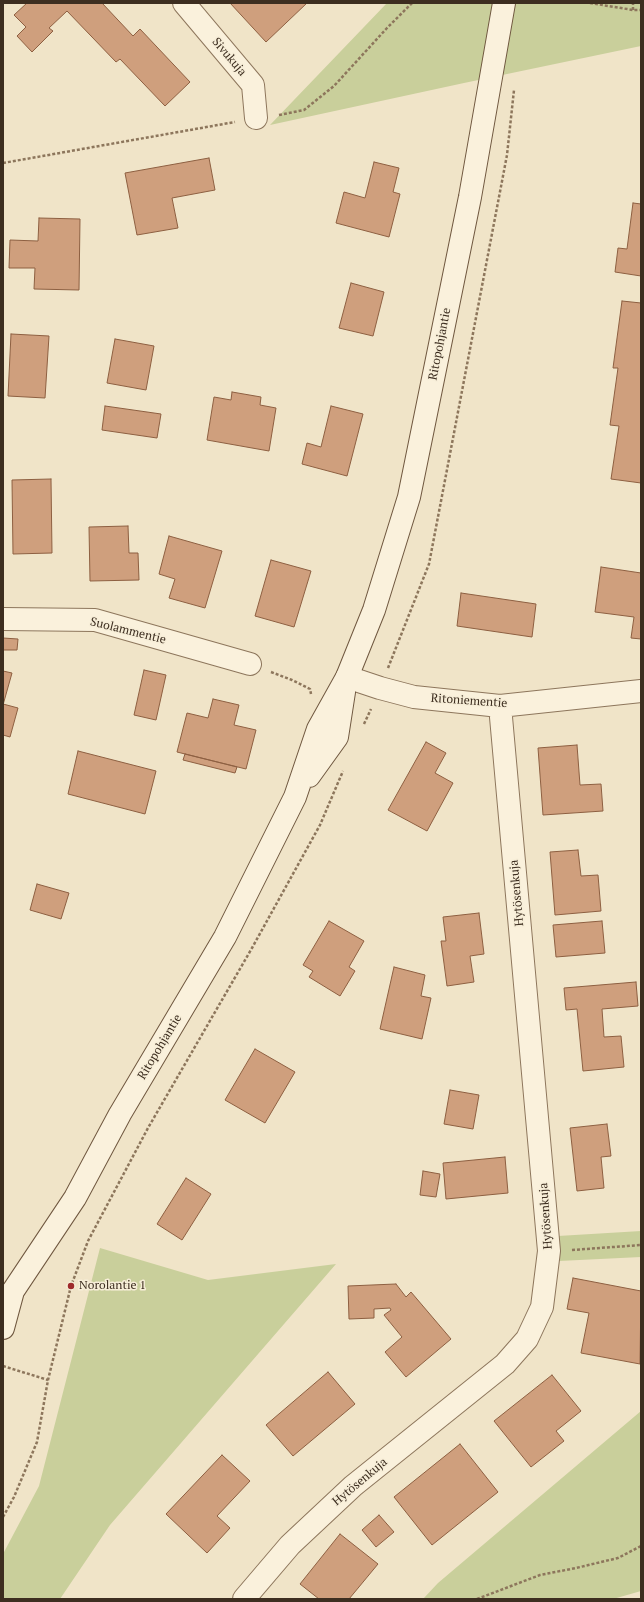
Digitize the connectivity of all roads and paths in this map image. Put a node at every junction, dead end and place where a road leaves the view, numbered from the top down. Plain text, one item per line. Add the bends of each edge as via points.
1 (184, 3) edge
2 (412, 3) edge
3 (504, 3) edge
4 (590, 3) edge
5 (634, 3) edge
6 (633, 10) junction
7 (641, 10) edge
8 (256, 118) junction
9 (3, 163) edge
10 (3, 619) edge
11 (250, 664) dead end
12 (347, 677) junction
13 (641, 691) edge
14 (500, 706) junction
15 (641, 1245) edge
16 (550, 1251) junction
17 (8, 1296) edge
18 (3, 1328) edge
19 (3, 1366) edge
20 (48, 1380) dead end
21 (641, 1546) edge
22 (244, 1599) edge
23 (477, 1599) edge

1 - 8 street, Sivukuja via 253,86
2 - 8 path via 334,86 304,110
3 - 12 street, Ritopohjantie via 470,197 409,497 374,610
4 - 6 path
5 - 6 path
6 - 7 path
8 - 9 path
10 - 11 street, Suolammentie via 95,620
12 - 14 street, Ritoniementie via 414,697
12 - 17 street, Ritopohjantie via 318,729 295,797 225,937 120,1114 75,1198
13 - 14 street, Ritoniementie
14 - 16 street, Hytösenkuja
15 - 16 path
16 - 22 street, Hytösenkuja via 542,1307 527,1339 505,1364 353,1486 290,1545
17 - 18 street, Ritopohjantie
19 - 20 path
21 - 23 path via 618,1558 540,1574

